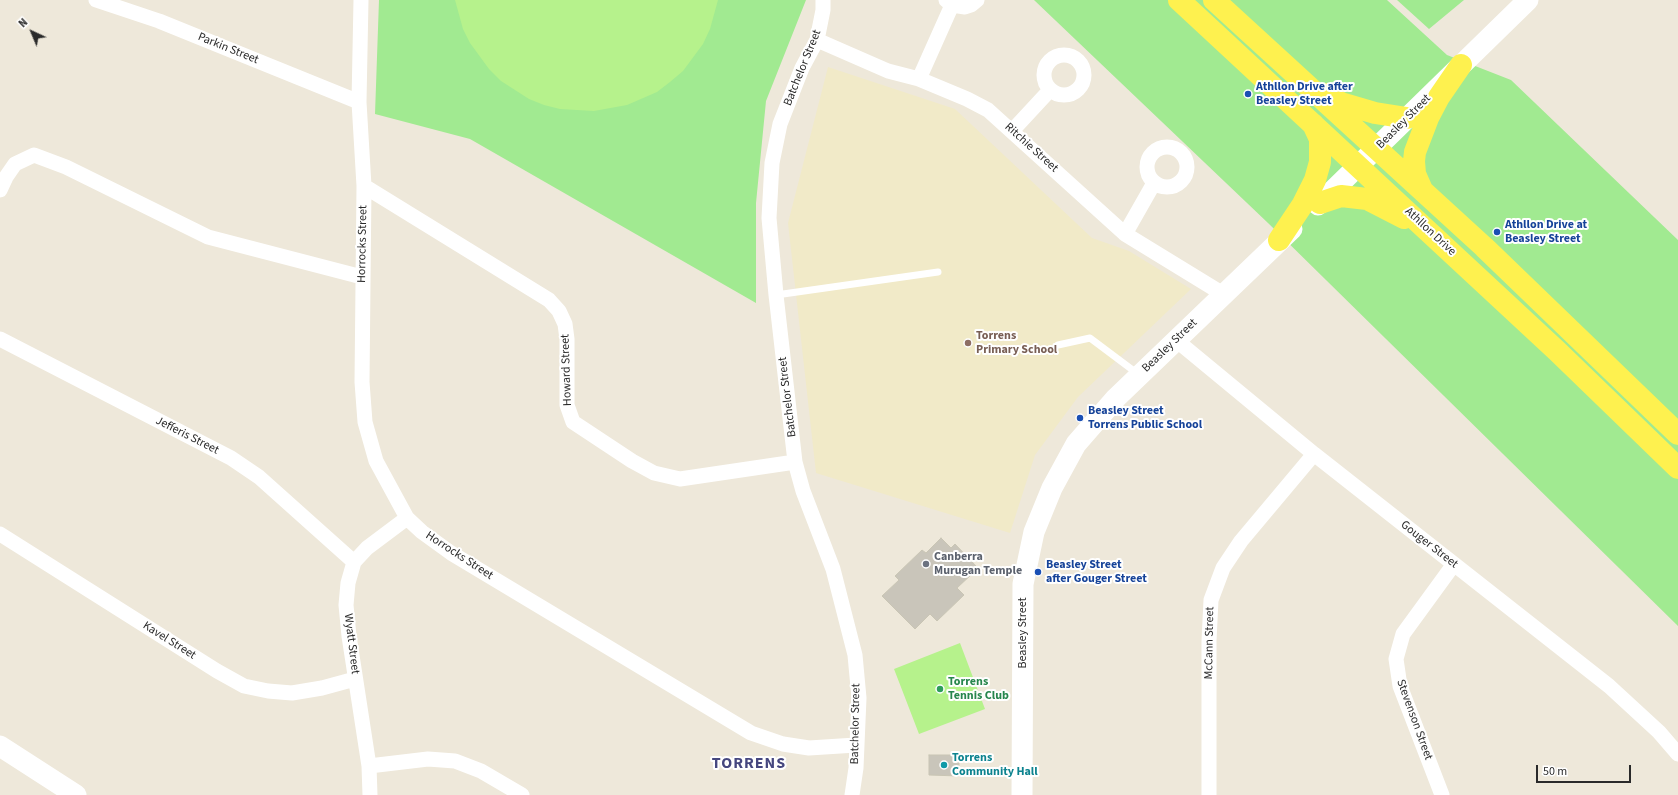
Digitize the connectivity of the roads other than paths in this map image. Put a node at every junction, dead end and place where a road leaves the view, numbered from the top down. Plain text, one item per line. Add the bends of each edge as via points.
1 (96, 0) edge
2 (361, 0) edge
3 (823, 0) edge
4 (977, 0) edge
5 (1179, 0) edge
6 (1214, 0) edge
7 (1528, 0) edge
8 (949, 2) edge
9 (817, 40) junction
10 (1461, 65) junction
11 (1299, 76) junction
12 (919, 79) junction
13 (1050, 90) dead end
14 (359, 102) junction
15 (1407, 118) junction
16 (1313, 124) junction
17 (1012, 131) junction
18 (1377, 148) junction
19 (1358, 166) junction
20 (1154, 183) dead end
21 (364, 186) junction
22 (0, 190) edge
23 (1422, 190) junction
24 (1320, 203) junction
25 (1426, 229) junction
26 (1125, 234) junction
27 (1280, 240) junction
28 (938, 272) dead end
29 (362, 276) junction
30 (1223, 294) junction
31 (776, 295) junction
32 (0, 339) edge
33 (1176, 340) junction
34 (1058, 345) dead end
35 (1140, 375) junction
36 (1678, 434) edge
37 (1314, 454) junction
38 (796, 462) junction
39 (1678, 468) edge
40 (407, 518) junction
41 (0, 534) edge
42 (354, 562) junction
43 (1454, 564) junction
44 (355, 679) junction
45 (856, 745) junction
46 (0, 746) edge
47 (1678, 754) edge
48 (369, 766) junction
49 (76, 795) edge
50 (370, 795) edge
51 (522, 795) edge
52 (852, 795) edge
53 (1022, 795) edge
54 (1209, 795) edge
55 (1442, 795) edge

1 - 14 street, Parkin Street via 159,21
2 - 14 street, Horrocks Street
3 - 9 street, Batchelor Street
4 - 8 street via 965,7
5 - 16 main road, Athllon Drive
6 - 11 main road, Athllon Drive
7 - 10 main road, Beasley Street
8 - 12 street
9 - 12 street, Ritchie Street via 888,71
9 - 31 street, Batchelor Street via 802,68 780,124 772,163 769,218
10 - 15 main road, Beasley Street
10 - 23 main road via 1428,118 1415,152 1415,174
11 - 15 main road via 1341,102 1375,113
11 - 18 main road, Athllon Drive
12 - 17 street, Ritchie Street via 988,110
13 - 17 street
14 - 21 street, Horrocks Street
15 - 18 main road, Beasley Street
16 - 19 main road, Athllon Drive
16 - 27 main road via 1320,139 1317,174 1303,204
17 - 26 street, Ritchie Street
18 - 19 main road, Beasley Street
18 - 23 main road, Athllon Drive
19 - 24 main road, Beasley Street
19 - 25 main road, Athllon Drive
20 - 26 street
21 - 29 street, Horrocks Street
21 - 38 street, Howard Street via 549,300 559,311 565,324 567,405 572,422 632,461 654,473 680,479
22 - 29 street via 15,164 34,155 66,167 208,237
23 - 36 main road, Athllon Drive
24 - 25 main road via 1341,196 1367,199
24 - 27 main road, Beasley Street
25 - 39 main road, Athllon Drive
26 - 30 street, Ritchie Street
27 - 30 main road, Beasley Street
28 - 31 lane
29 - 40 street, Horrocks Street via 362,382 366,422 376,461
30 - 33 main road, Beasley Street
31 - 38 street, Batchelor Street
32 - 42 street, Jefferis Street via 231,458 259,477
33 - 35 main road, Beasley Street
33 - 37 street, Gouger Street
34 - 35 lane via 1090,338
35 - 53 main road, Beasley Street via 1076,444 1052,488 1034,532 1023,584
37 - 43 street, Gouger Street
37 - 54 street, McCann Street via 1241,541 1223,568 1211,600
38 - 45 street, Batchelor Street via 803,491 833,570 855,655 859,698
40 - 42 street, Wyatt Street via 367,548
40 - 45 street, Horrocks Street via 451,553 751,733 783,744 809,748
41 - 44 street, Kavel Street via 244,686 292,693
42 - 44 street, Wyatt Street via 348,583 346,605
43 - 47 street, Gouger Street via 1609,686 1660,732
43 - 55 street, Stevenson Street via 1403,634 1396,659 1400,686
44 - 48 street, Wyatt Street
45 - 52 street, Batchelor Street
46 - 49 main road
48 - 50 street, Wyatt Street
48 - 51 street via 428,759 455,761 481,771

